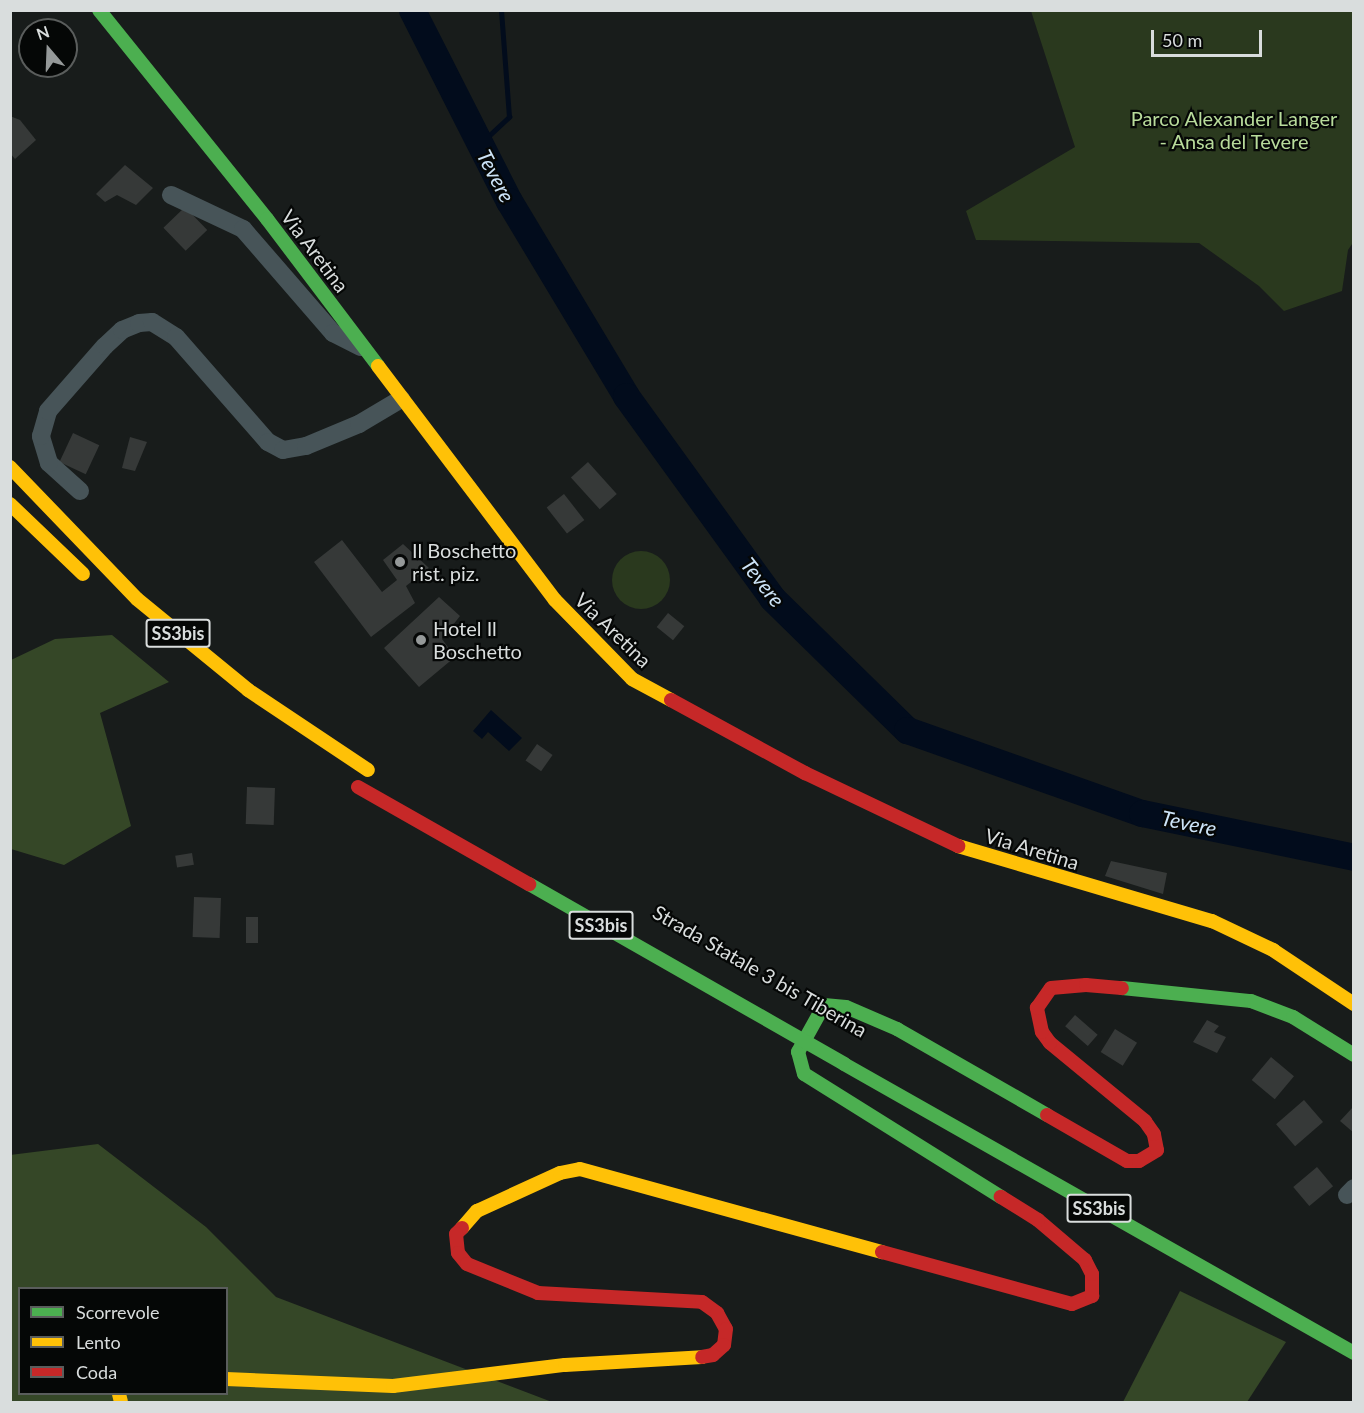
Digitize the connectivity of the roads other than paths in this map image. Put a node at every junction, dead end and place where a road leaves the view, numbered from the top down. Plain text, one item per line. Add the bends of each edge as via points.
1 (99, 10) edge
2 (171, 195) dead end
3 (363, 348) junction
4 (401, 399) junction
5 (10, 468) edge
6 (80, 491) dead end
7 (10, 504) edge
8 (92, 582) dead end
9 (374, 773) dead end
10 (353, 783) dead end
11 (1353, 1004) edge
12 (801, 1017) dead end
13 (822, 1029) dead end
14 (1353, 1055) edge
15 (1353, 1353) edge
16 (228, 1379) edge

1 - 3 main road, Via Aretina via 267,219
2 - 3 street via 243,229 333,333
3 - 4 main road, Via Aretina
4 - 6 street via 359,424 306,446 283,450 268,442 176,337 152,322 139,323 122,330 105,345 48,411 40,436 49,463
4 - 11 main road, Via Aretina via 555,600 632,679 805,773 943,841 1032,871 1212,921 1273,950
5 - 9 main road, SS3bis via 137,599 248,690
7 - 8 main road
10 - 15 main road, Strada Statale 3 bis Tiberina / SS3bis, bridge
12 - 13 main road, Strada Statale 3 bis Tiberina
14 - 16 main road via 1293,1017 1251,1001 1086,984 1051,988 1037,1008 1042,1032 1050,1043 1145,1121 1154,1134 1156,1150 1140,1161 1127,1161 897,1029 846,1006 824,1005 798,1052 804,1074 1038,1220 1085,1260 1092,1274 1092,1296 1072,1304 580,1169 560,1173 477,1211 456,1234 458,1253 467,1264 538,1293 702,1302 717,1313 726,1329 724,1345 713,1355 685,1361 565,1365 393,1386

